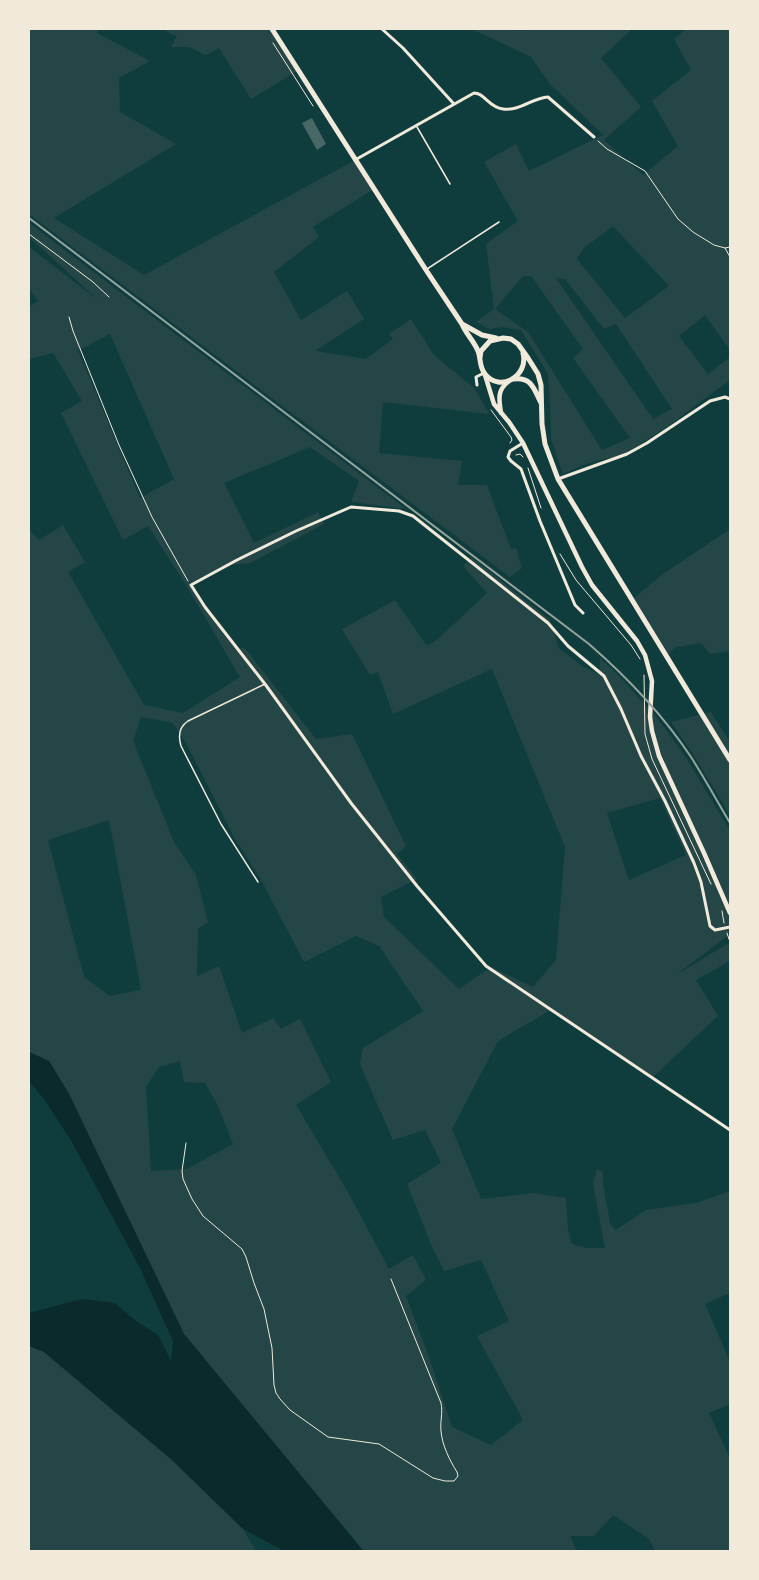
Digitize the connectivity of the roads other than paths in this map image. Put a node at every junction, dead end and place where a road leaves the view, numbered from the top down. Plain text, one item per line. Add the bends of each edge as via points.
1 (272, 29) edge
2 (382, 29) edge
3 (454, 104) junction
4 (416, 125) junction
5 (594, 137) road end
6 (355, 160) junction
7 (450, 184) dead end
8 (499, 222) dead end
9 (426, 270) junction
10 (462, 324) junction
11 (497, 338) junction
12 (522, 350) junction
13 (480, 358) junction
14 (485, 374) junction
15 (511, 381) junction
16 (477, 385) dead end
17 (730, 399) edge
18 (541, 404) junction
19 (501, 413) junction
20 (523, 443) junction
21 (558, 479) junction
22 (583, 613) dead end
23 (265, 684) junction
24 (730, 760) edge
25 (258, 882) dead end
26 (730, 914) edge
27 (730, 927) edge
28 (730, 1130) edge

1 - 6 main road
2 - 3 street
3 - 4 street
3 - 5 street via 477,93 494,107 510,110 548,97
4 - 6 street
4 - 7 lane
6 - 9 main road
8 - 9 lane
9 - 10 main road
10 - 11 main road via 482,335
10 - 13 main road
11 - 12 main road via 511,339
11 - 13 main road via 485,346
12 - 15 main road via 524,367
12 - 18 main road via 542,385
13 - 14 main road
14 - 15 main road via 492,380
14 - 16 street via 476,378
14 - 19 main road via 490,396
15 - 18 main road via 520,379 528,382 534,387
15 - 19 main road via 503,386 500,392
17 - 21 street via 725,397 710,401 627,454
18 - 21 main road via 545,444
19 - 20 main road
20 - 22 street via 510,451 508,457 521,469 576,605
20 - 26 main road via 582,567 599,595 642,648 648,664 652,690 650,717 654,743
21 - 24 main road
23 - 25 lane via 188,721 182,725 179,735 181,746 221,824
23 - 27 street via 191,585 237,560 351,507 400,511 413,516 551,626 568,646 604,676 694,862 710,926 715,930
23 - 28 street via 351,803 417,886 486,966

